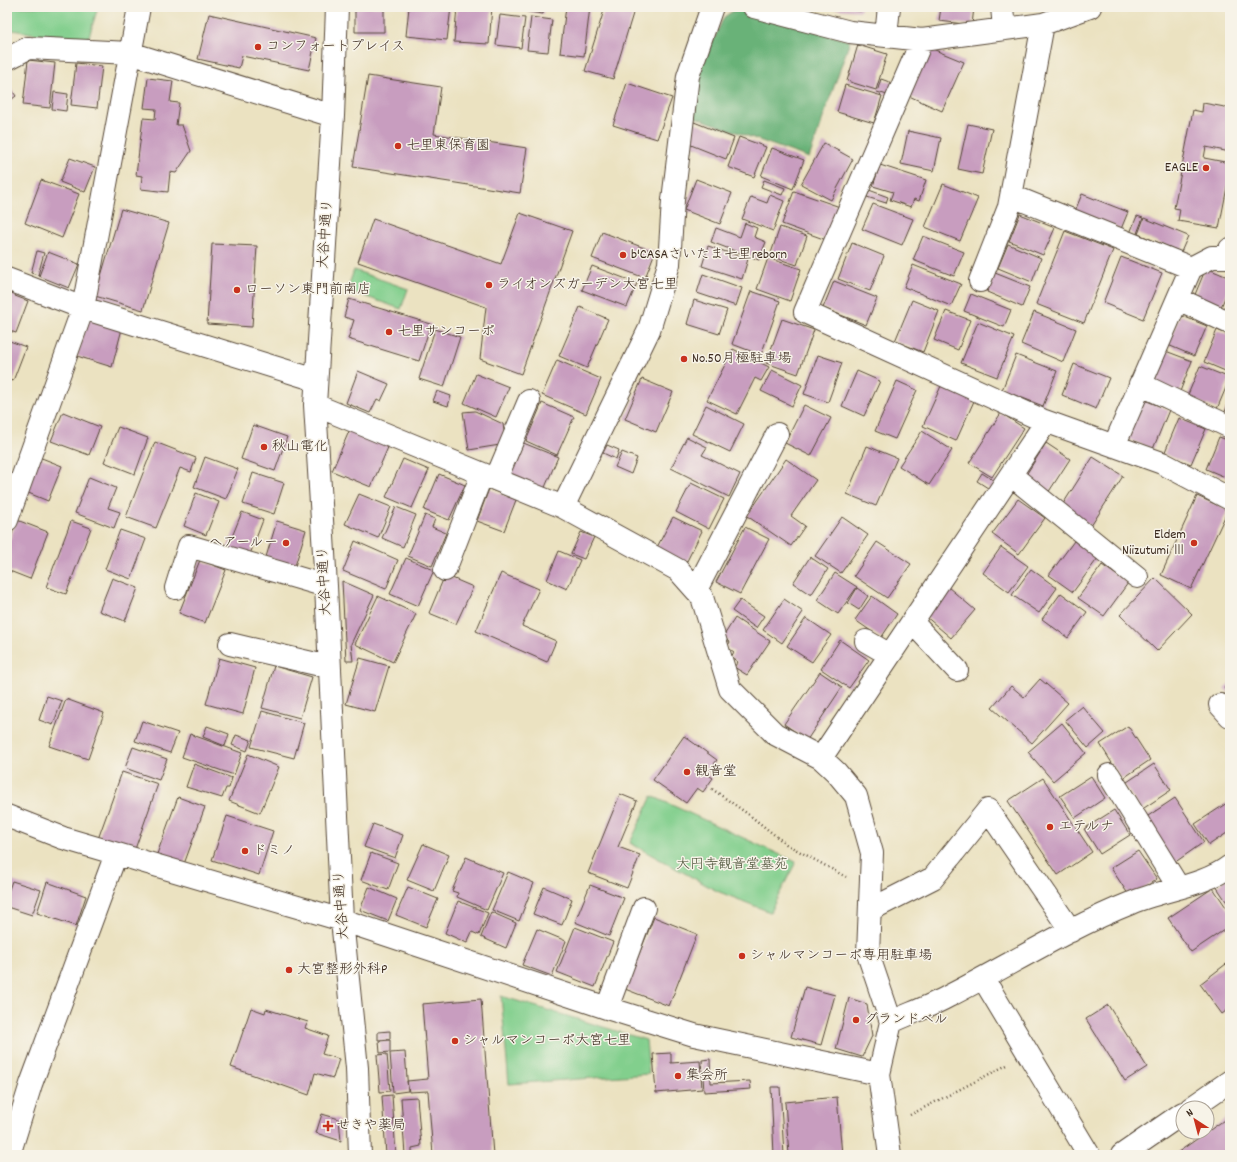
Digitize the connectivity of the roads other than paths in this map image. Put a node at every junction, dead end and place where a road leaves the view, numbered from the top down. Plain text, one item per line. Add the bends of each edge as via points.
1 (138, 7) edge
2 (337, 7) edge
3 (712, 7) edge
4 (754, 7) edge
5 (889, 7) edge
6 (1002, 7) edge
7 (1090, 7) edge
8 (1043, 24) junction
9 (1004, 29) junction
10 (886, 36) junction
11 (922, 40) junction
12 (130, 53) junction
13 (7, 59) edge
14 (333, 116) junction
15 (1012, 196) junction
16 (1230, 250) edge
17 (1191, 268) junction
18 (7, 279) edge
19 (980, 281) dead end
20 (1178, 299) junction
21 (83, 308) junction
22 (1230, 323) edge
23 (316, 380) junction
24 (1140, 384) junction
25 (529, 401) dead end
26 (314, 405) junction
27 (1046, 422) junction
28 (1230, 427) edge
29 (777, 434) dead end
30 (1114, 446) junction
31 (1011, 475) junction
32 (489, 476) junction
33 (1230, 499) edge
34 (563, 507) junction
35 (7, 520) edge
36 (445, 570) dead end
37 (1137, 577) dead end
38 (326, 586) junction
39 (176, 588) dead end
40 (696, 590) junction
41 (912, 622) junction
42 (866, 641) dead end
43 (230, 644) dead end
44 (890, 655) junction
45 (329, 667) junction
46 (957, 670) dead end
47 (821, 758) junction
48 (1109, 775) dead end
49 (7, 816) edge
50 (116, 854) junction
51 (1230, 866) edge
52 (1179, 888) junction
53 (870, 900) junction
54 (644, 908) dead end
55 (342, 920) junction
56 (1071, 931) junction
57 (983, 978) junction
58 (607, 1008) junction
59 (891, 1022) junction
60 (879, 1074) junction
61 (1230, 1081) edge
62 (1203, 1100) edge
63 (1175, 1119) edge
64 (8, 1155) edge
65 (360, 1155) edge
66 (890, 1155) edge
67 (1089, 1155) edge
68 (1122, 1155) edge

1 - 12 street
2 - 14 street, 大谷中通り
3 - 34 street via 688,76 673,200 669,264 649,330
4 - 10 street via 850,32
5 - 10 street
6 - 9 street
7 - 8 street
8 - 9 street
8 - 15 street
9 - 11 street
10 - 11 street
11 - 27 street via 805,312
12 - 13 street via 28,48
12 - 14 street
12 - 21 street
14 - 23 street, 大谷中通り
15 - 17 street
15 - 19 street
16 - 17 street via 1228,256 1212,257
17 - 20 street
18 - 21 street
20 - 22 street
20 - 24 street
21 - 23 street
21 - 35 street
23 - 26 street, 大谷中通り
24 - 28 street
24 - 30 street
25 - 32 street
26 - 32 street
26 - 38 street, 大谷中通り
27 - 30 street
27 - 31 street
29 - 40 street
30 - 33 street via 1162,463
31 - 37 street
31 - 41 street
32 - 34 street
32 - 36 street
34 - 40 street via 678,570
38 - 39 street via 189,546
38 - 45 street, 大谷中通り
40 - 47 street via 702,597 730,689 775,734
41 - 44 street
41 - 46 street
42 - 44 street
43 - 45 street
44 - 47 street
45 - 55 street, 大谷中通り
47 - 53 street via 856,796 872,853
48 - 52 street
49 - 50 street via 63,838
50 - 55 street
50 - 64 street
51 - 52 street via 1222,872
52 - 56 street via 1132,902
53 - 56 street via 933,878 988,810
53 - 59 street via 868,954
54 - 58 street
55 - 58 street
55 - 65 street, 大谷中通り via 357,1068
56 - 57 street
57 - 59 street via 948,997
57 - 67 street
58 - 60 street via 694,1035
59 - 60 street
60 - 66 street
61 - 62 street
63 - 68 street

